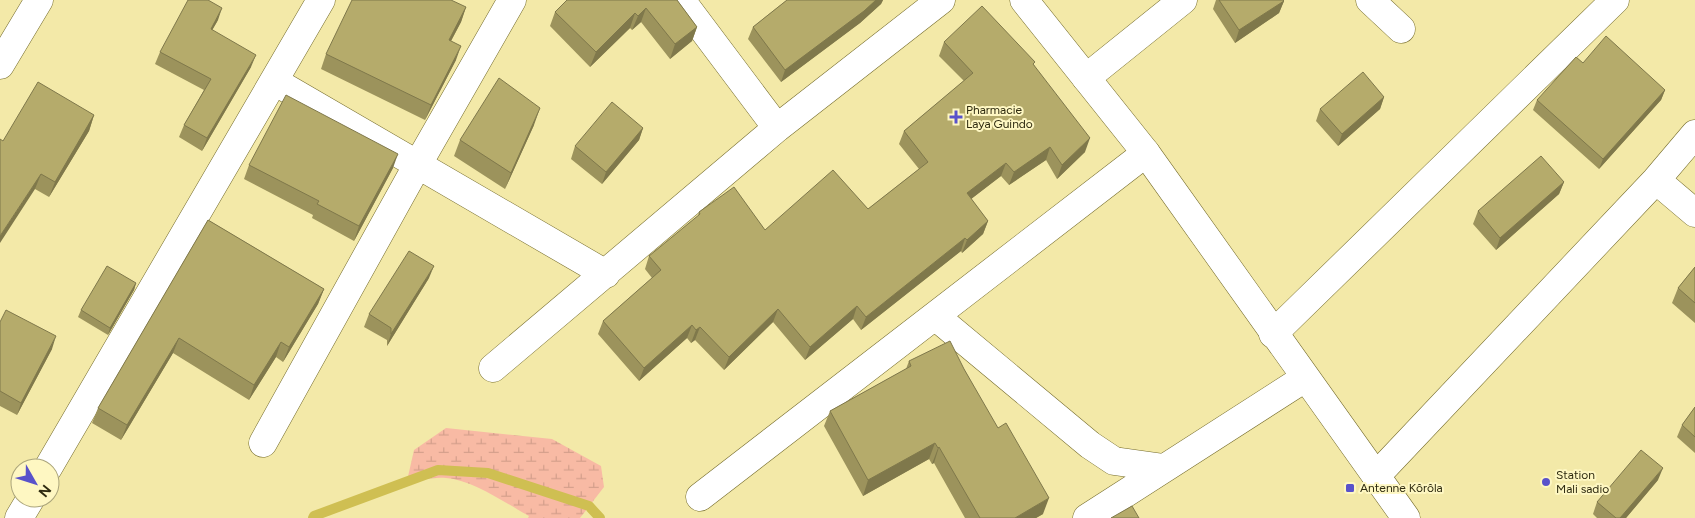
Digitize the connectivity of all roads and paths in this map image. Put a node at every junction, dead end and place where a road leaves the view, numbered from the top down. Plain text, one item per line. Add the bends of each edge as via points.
1 (39, 0) edge
2 (321, 0) edge
3 (512, 0) edge
4 (681, 0) edge
5 (941, 0) edge
6 (1024, 0) edge
7 (1183, 0) edge
8 (1370, 0) edge
9 (1614, 0) edge
10 (1401, 29) dead end
11 (0, 65) edge
12 (1086, 78) junction
13 (274, 81) junction
14 (777, 128) junction
15 (1695, 134) edge
16 (1146, 153) junction
17 (418, 164) junction
18 (1656, 180) junction
19 (1695, 213) edge
20 (606, 274) junction
21 (936, 316) junction
22 (1273, 334) junction
23 (493, 368) dead end
24 (1305, 378) junction
25 (263, 443) dead end
26 (54, 458) edge
27 (1164, 468) junction
28 (1376, 476) junction
29 (700, 497) dead end
30 (1087, 518) edge
31 (1406, 518) edge

1 - 11 street
2 - 13 street
3 - 17 street
4 - 14 street
5 - 14 street
6 - 12 street
7 - 12 street
8 - 10 street
9 - 22 street
12 - 16 street
13 - 17 street
13 - 26 street
14 - 20 street
15 - 18 street
16 - 21 street
16 - 22 street
17 - 20 street
17 - 25 street
18 - 19 street
18 - 28 street
20 - 23 street
21 - 27 street via 1090,445 1114,461
21 - 29 street
22 - 24 street
24 - 27 street
24 - 28 street
27 - 30 street
28 - 31 street

